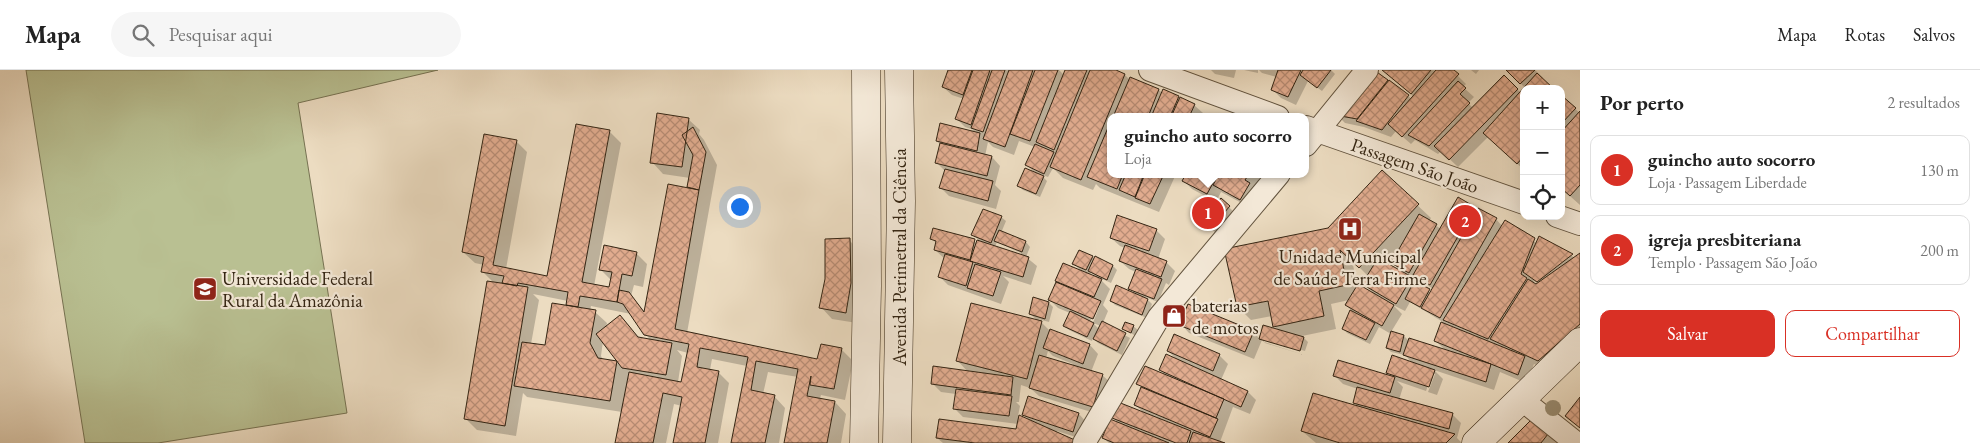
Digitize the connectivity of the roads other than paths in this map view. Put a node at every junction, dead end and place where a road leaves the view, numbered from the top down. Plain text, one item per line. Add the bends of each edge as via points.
1 (866, 70) edge
2 (899, 70) edge
3 (1367, 70) edge
4 (1154, 71) edge
5 (1267, 113) edge
6 (1310, 134) edge
7 (1276, 178) edge
8 (1520, 203) edge
9 (1565, 219) edge
10 (1580, 224) edge
11 (1580, 342) edge
12 (1521, 400) junction
13 (864, 443) edge
14 (897, 443) edge
15 (1084, 443) edge
16 (1476, 443) edge
17 (1576, 443) edge

1 - 13 main road, Avenida Perimetral da Ciência
2 - 14 main road, Avenida Perimetral da Ciência via 901,201
3 - 6 street
4 - 5 street
6 - 8 street, Passagem São João
7 - 15 street via 1159,317
9 - 10 street
11 - 12 main road
12 - 16 main road
12 - 17 street

